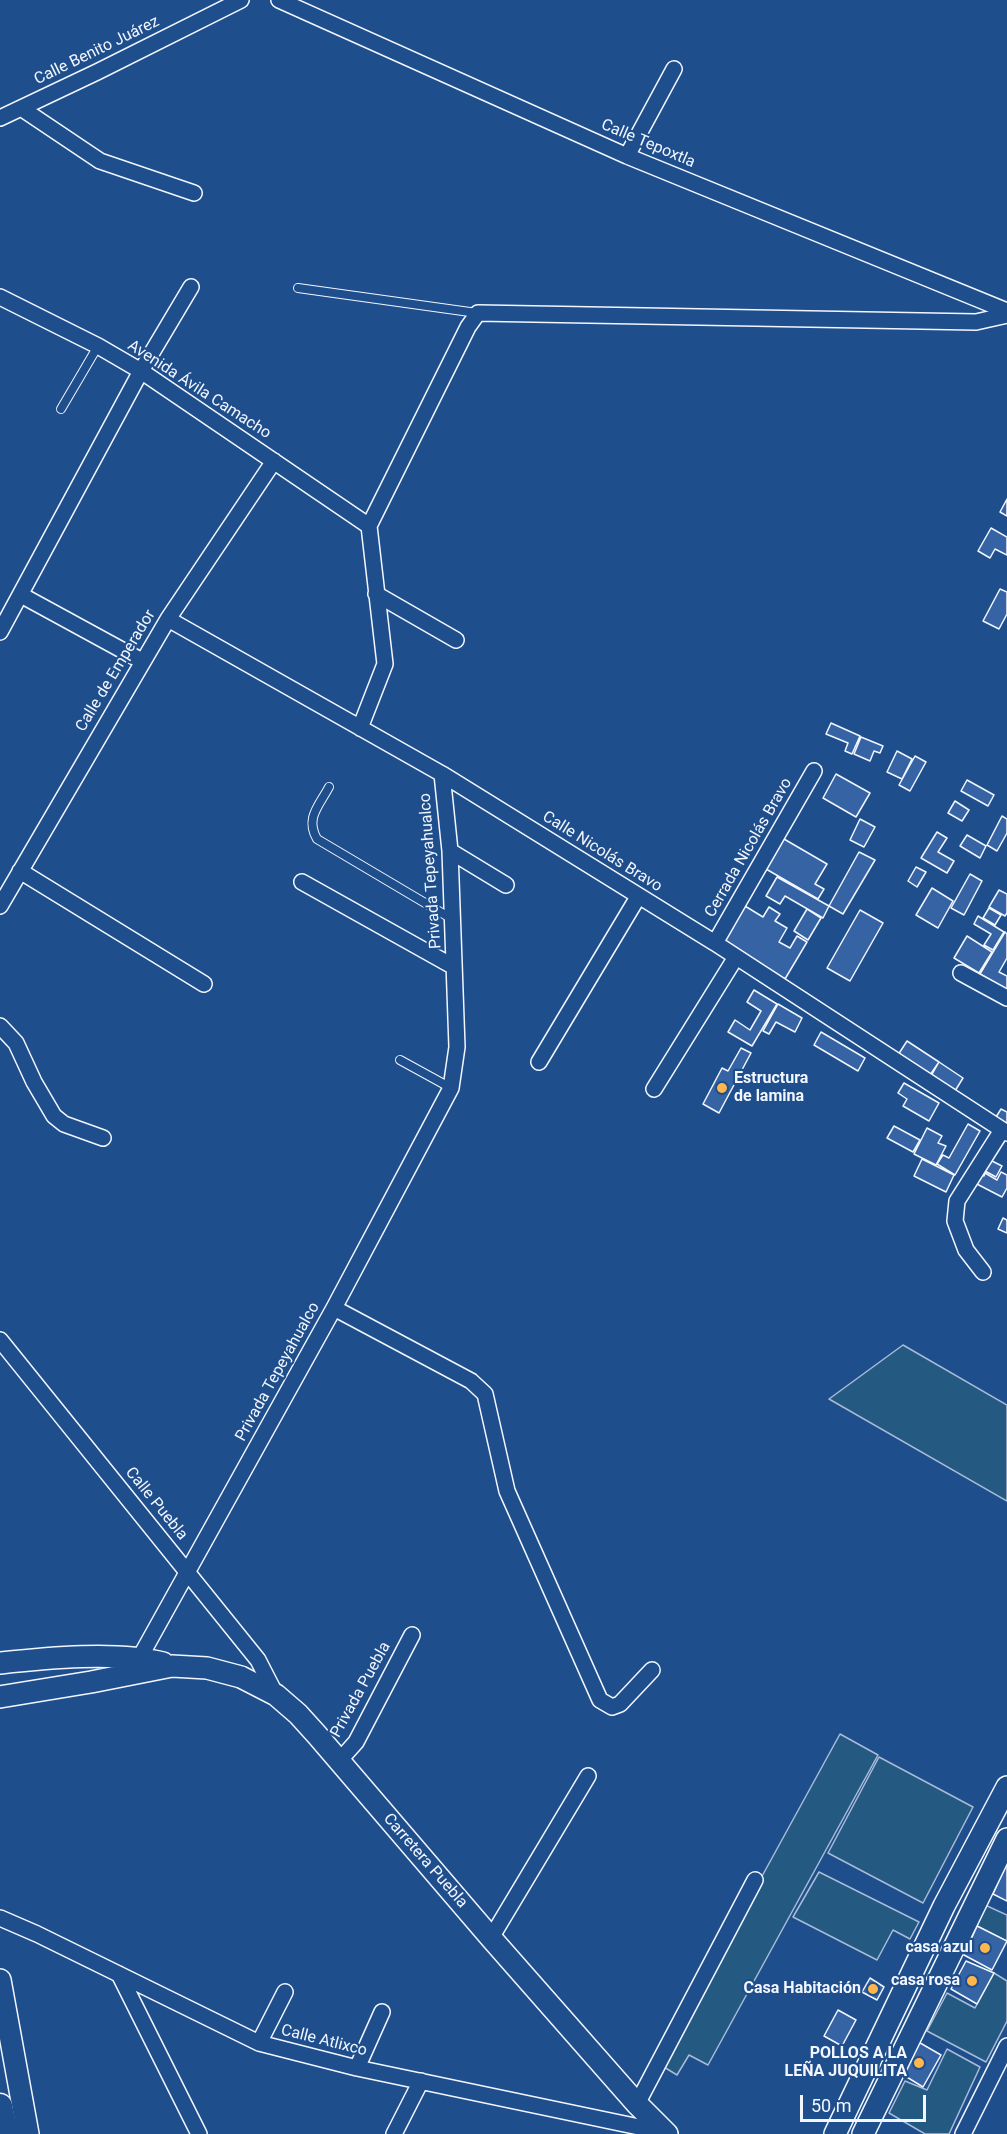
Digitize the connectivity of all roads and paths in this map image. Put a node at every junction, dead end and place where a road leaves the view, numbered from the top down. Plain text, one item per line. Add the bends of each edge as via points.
1 (241, 0) edge
2 (279, 0) edge
3 (674, 69) dead end
4 (21, 108) junction
5 (0, 118) edge
6 (627, 156) junction
7 (194, 193) dead end
8 (190, 287) dead end
9 (298, 288) dead end
10 (0, 297) edge
11 (478, 313) junction
12 (1007, 313) edge
13 (98, 346) junction
14 (141, 370) junction
15 (61, 409) dead end
16 (274, 461) junction
17 (369, 526) junction
18 (376, 594) junction
19 (21, 595) junction
20 (168, 619) junction
21 (0, 632) edge
22 (456, 640) dead end
23 (142, 661) junction
24 (360, 728) junction
25 (814, 771) dead end
26 (442, 774) junction
27 (329, 787) dead end
28 (450, 851) junction
29 (20, 872) junction
30 (302, 882) dead end
31 (506, 885) dead end
32 (638, 897) junction
33 (0, 906) edge
34 (452, 919) junction
35 (715, 943) junction
36 (736, 957) junction
37 (454, 967) junction
38 (961, 973) dead end
39 (204, 984) dead end
40 (1007, 998) edge
41 (0, 1026) edge
42 (400, 1060) dead end
43 (539, 1062) dead end
44 (451, 1088) junction
45 (654, 1089) dead end
46 (1004, 1131) edge
47 (103, 1138) dead end
48 (983, 1272) dead end
49 (334, 1308) junction
50 (0, 1340) edge
51 (187, 1572) junction
52 (412, 1635) dead end
53 (0, 1663) edge
54 (140, 1666) junction
55 (652, 1670) dead end
56 (276, 1695) junction
57 (0, 1697) edge
58 (339, 1761) junction
59 (588, 1776) dead end
60 (1007, 1787) edge
61 (1007, 1839) edge
62 (755, 1880) dead end
63 (0, 1918) edge
64 (491, 1938) junction
65 (119, 1974) junction
66 (0, 1980) edge
67 (285, 1992) dead end
68 (382, 2012) dead end
69 (259, 2043) junction
70 (1007, 2046) edge
71 (357, 2068) junction
72 (421, 2081) junction
73 (637, 2104) junction
74 (0, 2106) edge
75 (665, 2133) edge
76 (6, 2134) edge
77 (28, 2134) edge
78 (199, 2134) edge
79 (394, 2134) edge
80 (835, 2134) edge
81 (863, 2134) edge
82 (963, 2134) edge

1 - 4 street, Calle Benito Juárez
2 - 6 street, Calle Tepoxtla
3 - 6 street
4 - 5 street, Calle Benito Juárez
4 - 7 street via 100,161
6 - 12 street, Calle Tepoxtla
8 - 14 street
9 - 11 lane
10 - 13 street, Avenida Ávila Camacho
11 - 12 street, Calle Tepoxtla via 976,322
11 - 17 street
13 - 14 street, Avenida Ávila Camacho
13 - 15 lane
14 - 16 street, Avenida Ávila Camacho
14 - 19 street
16 - 17 street, Avenida Ávila Camacho
16 - 20 street, Calle de Emperador
17 - 18 street
18 - 22 street
18 - 24 street via 385,664
19 - 21 street
19 - 23 street
20 - 23 street, Calle de Emperador
20 - 24 street, Calle Nicolás Bravo
23 - 29 street, Calle de Emperador
24 - 26 street, Calle Nicolás Bravo
25 - 35 street, Cerrada Nicolás Bravo
26 - 28 street, Privada Tepeyahualco
26 - 32 street, Calle Nicolás Bravo
27 - 34 lane via 312,819 311,828 318,839
28 - 31 street
28 - 34 street, Privada Tepeyahualco
29 - 33 street, Calle de Emperador
29 - 39 street
30 - 37 street, Privada Tepeyahualco
32 - 35 street, Calle Nicolás Bravo
32 - 43 street
34 - 37 street, Privada Tepeyahualco
35 - 36 street, Calle Nicolás Bravo
36 - 45 street
36 - 46 street, Calle Nicolás Bravo
37 - 44 street, Privada Tepeyahualco via 457,1047
38 - 40 street
41 - 47 street via 16,1043 54,1116 64,1124
42 - 44 lane
44 - 49 street, Privada Tepeyahualco
46 - 48 street via 957,1201 955,1221 966,1250
49 - 51 street, Privada Tepeyahualco
49 - 55 street via 471,1381 485,1394 507,1491 600,1700 612,1707 620,1704
50 - 51 street, Calle Puebla
51 - 54 street, Privada Tepeyahualco
51 - 56 street, Calle Puebla via 258,1660
52 - 58 street, Privada Puebla via 356,1742
53 - 54 main road via 73,1657
54 - 56 main road, Carretera Puebla via 207,1668 241,1677
54 - 57 main road
56 - 58 main road, Carretera Puebla
58 - 64 main road, Carretera Puebla
59 - 64 street
60 - 80 main road via 944,1906
61 - 81 main road
62 - 73 street
63 - 65 street, Calle Atlixco
64 - 73 main road, Carretera Puebla
65 - 69 street, Calle Atlixco
65 - 78 street
66 - 77 main road
67 - 69 street
68 - 71 street
69 - 71 street, Calle Atlixco
70 - 82 street
71 - 72 street, Calle Atlixco
72 - 75 street, Calle Atlixco
72 - 79 street
73 - 75 main road, Carretera Puebla
74 - 76 main road

